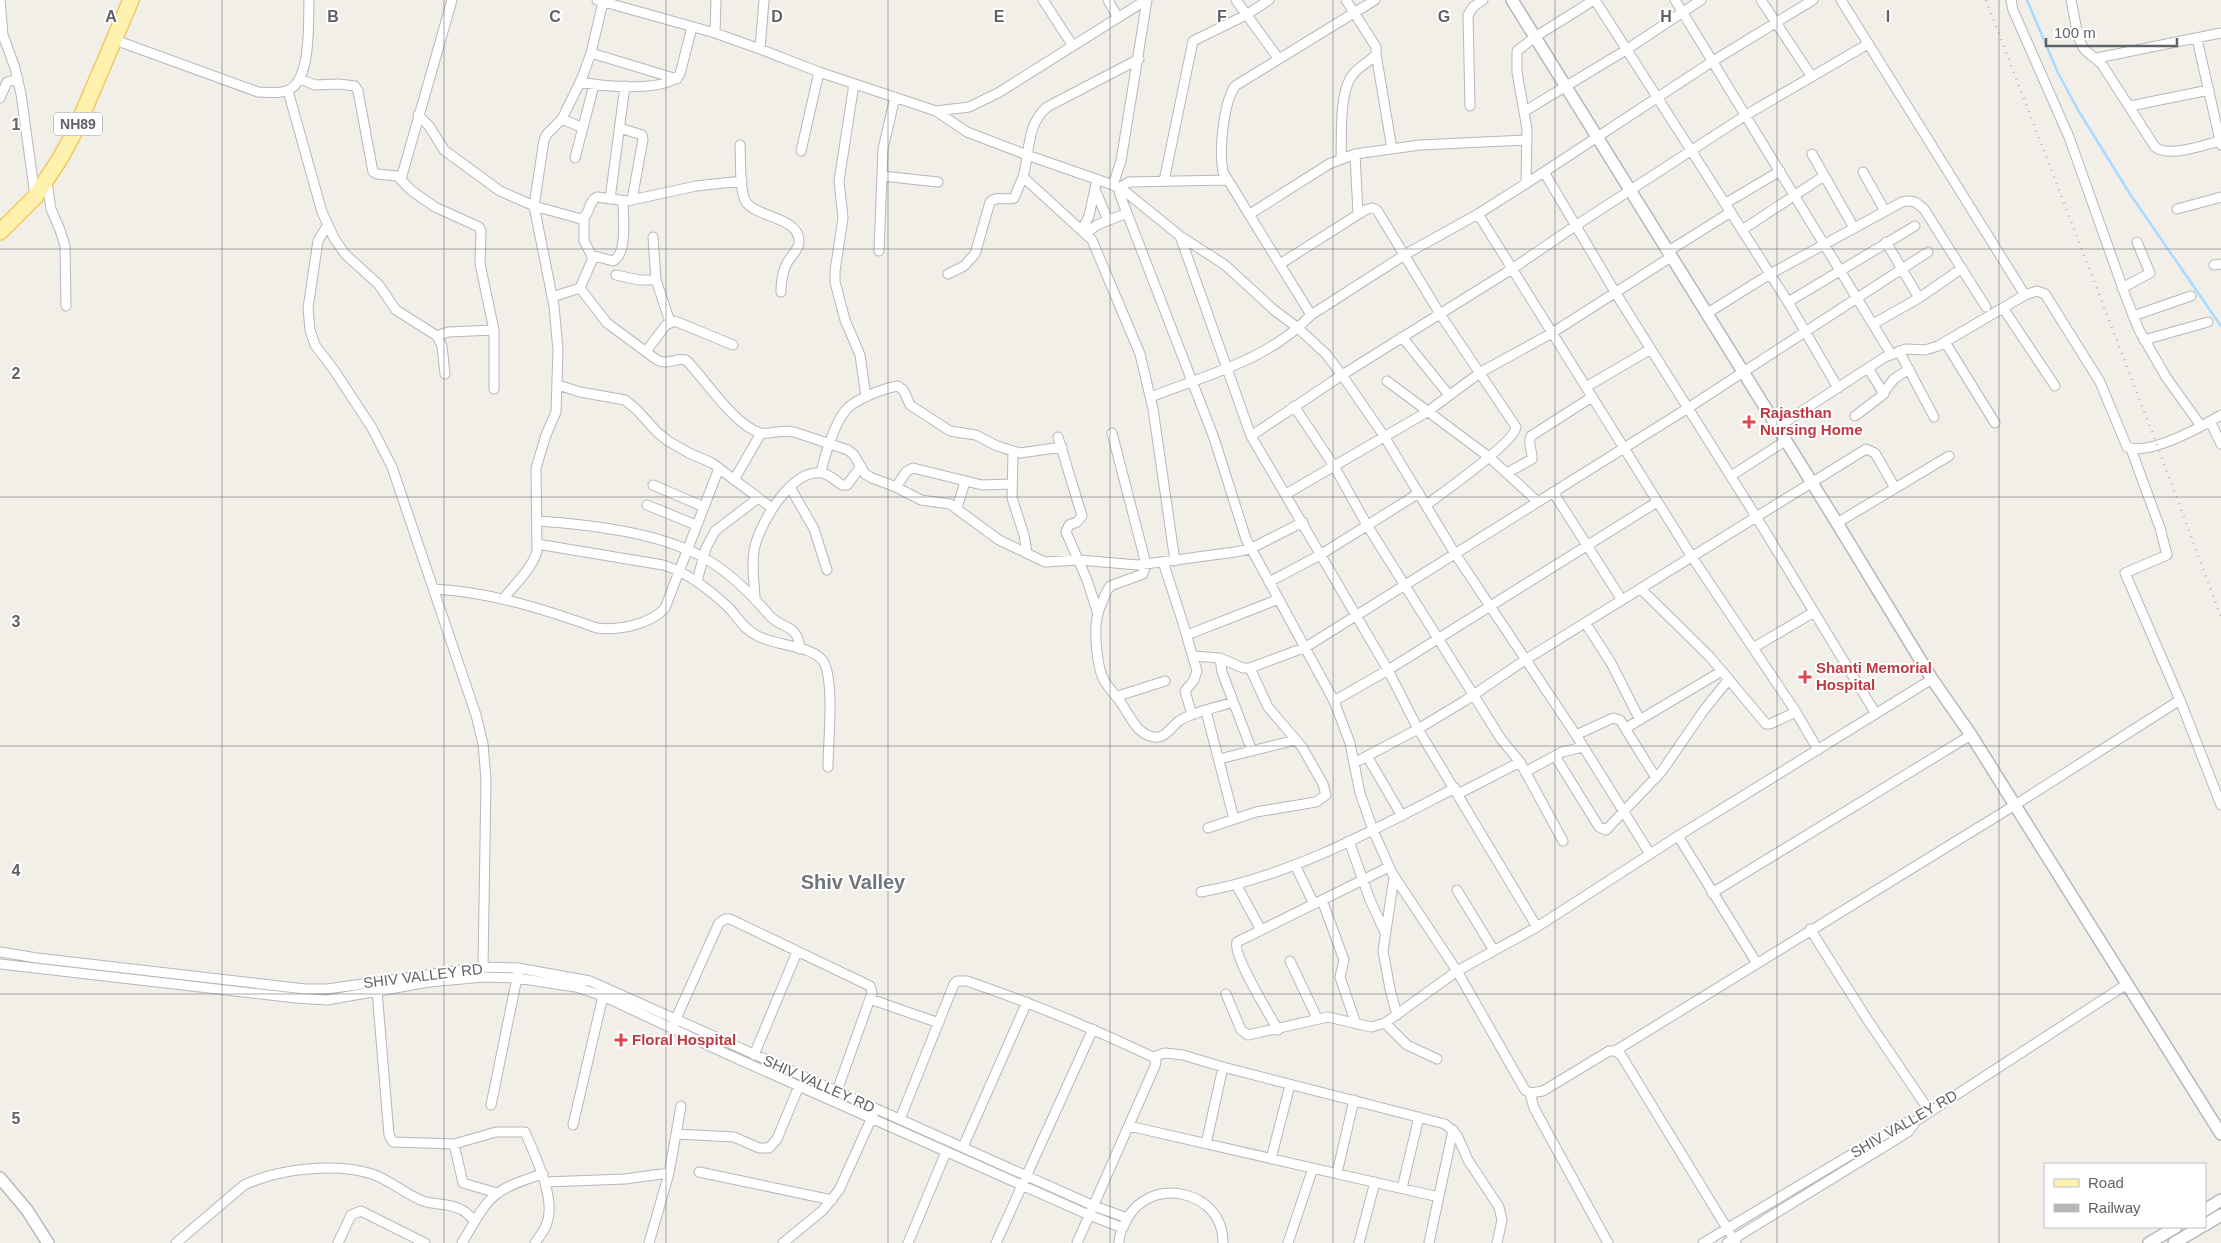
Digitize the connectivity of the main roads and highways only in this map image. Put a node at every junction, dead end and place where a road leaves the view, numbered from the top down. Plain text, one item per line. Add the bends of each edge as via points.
1 (131, 0) edge
2 (0, 232) edge

1 - 2 main road, NH89 via 76,128 47,182

